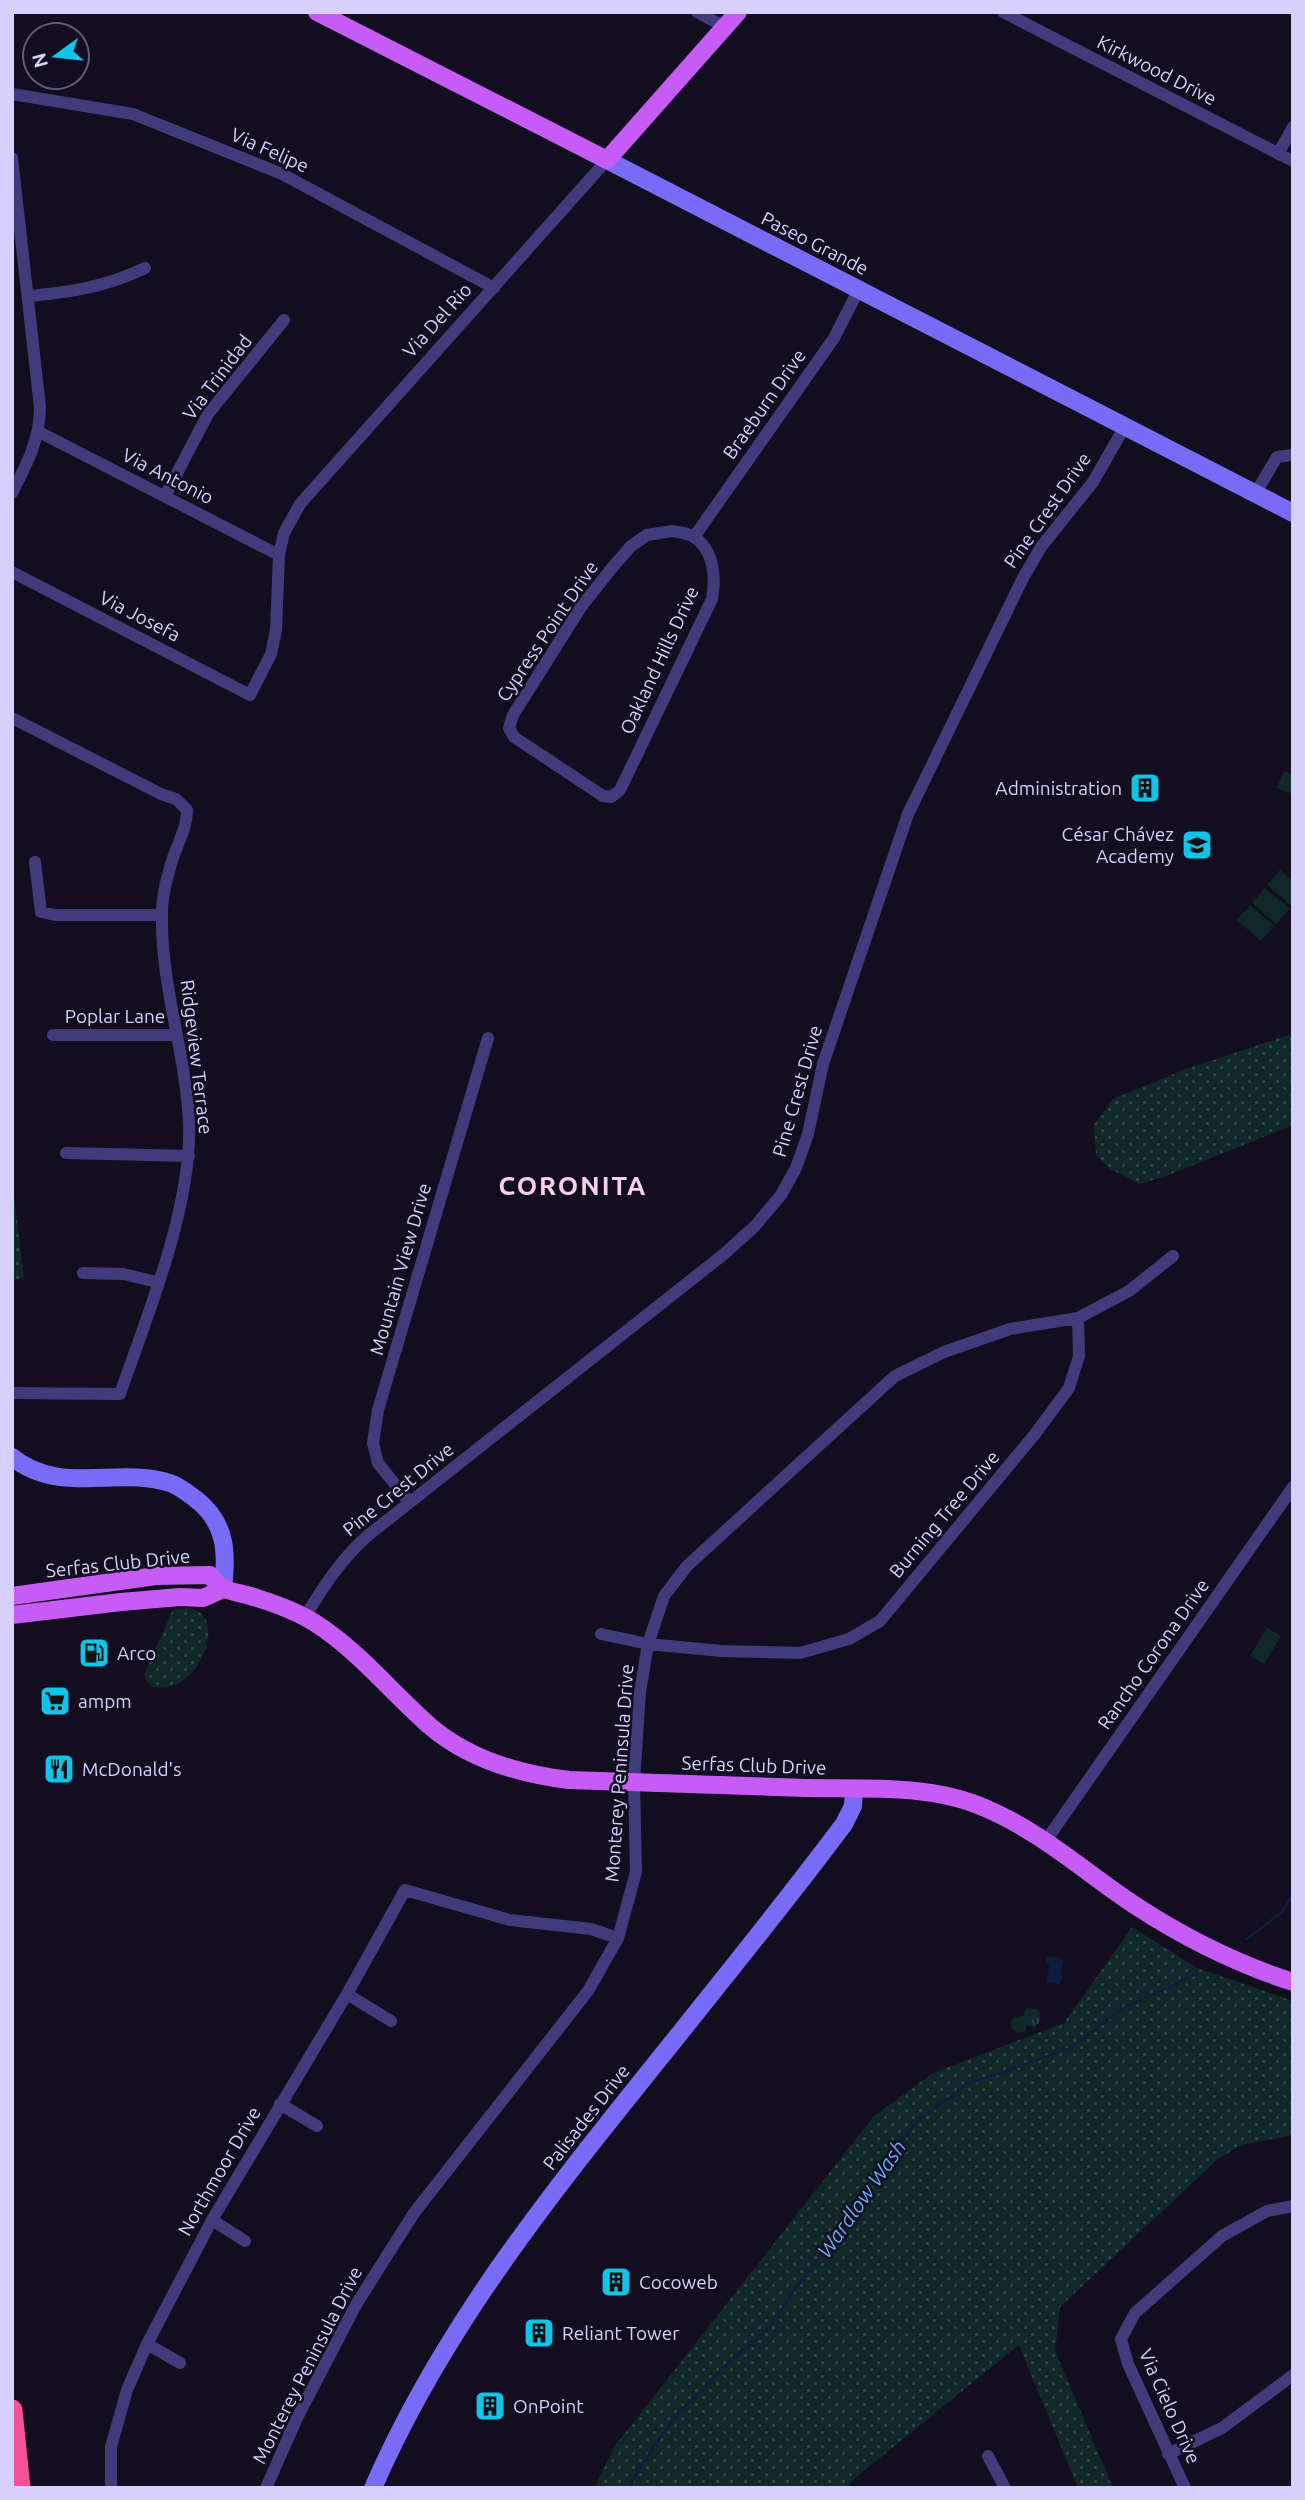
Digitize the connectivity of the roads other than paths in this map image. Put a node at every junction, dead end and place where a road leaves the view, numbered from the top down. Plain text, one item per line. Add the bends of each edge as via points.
1 (317, 12) edge
2 (696, 12) edge
3 (738, 12) edge
4 (1003, 12) edge
5 (725, 27) junction
6 (12, 94) edge
7 (1293, 127) edge
8 (1278, 154) junction
9 (12, 158) edge
10 (607, 160) junction
11 (1293, 161) edge
12 (145, 268) dead end
13 (494, 288) junction
14 (859, 289) junction
15 (29, 296) junction
16 (284, 320) dead end
17 (1125, 426) junction
18 (39, 432) junction
19 (1293, 455) edge
20 (12, 493) edge
21 (1255, 494) junction
22 (165, 496) junction
23 (1293, 513) edge
24 (694, 537) junction
25 (279, 555) junction
26 (12, 572) edge
27 (250, 695) joint
28 (12, 718) edge
29 (611, 797) joint
30 (35, 862) dead end
31 (162, 915) junction
32 (53, 1035) dead end
33 (176, 1035) junction
34 (488, 1038) dead end
35 (66, 1153) dead end
36 (189, 1156) junction
37 (1173, 1256) dead end
38 (83, 1273) dead end
39 (158, 1282) junction
40 (1078, 1318) junction
41 (12, 1393) edge
42 (12, 1457) edge
43 (1293, 1487) edge
44 (409, 1502) junction
45 (223, 1588) junction
46 (12, 1596) edge
47 (12, 1615) edge
48 (305, 1617) junction
49 (601, 1634) dead end
50 (648, 1644) junction
51 (634, 1782) junction
52 (854, 1789) junction
53 (1045, 1842) junction
54 (618, 1938) junction
55 (1293, 1982) edge
56 (347, 1994) junction
57 (391, 2021) dead end
58 (280, 2104) junction
59 (317, 2126) dead end
60 (1293, 2206) edge
61 (212, 2220) junction
62 (245, 2241) dead end
63 (147, 2344) junction
64 (180, 2364) dead end
65 (1293, 2375) edge
66 (12, 2410) edge
67 (1168, 2454) junction
68 (988, 2456) dead end
69 (20, 2488) edge
70 (111, 2488) edge
71 (266, 2488) edge
72 (373, 2488) edge
73 (1005, 2488) edge
74 (1185, 2488) edge

1 - 10 main road, Paseo Grande
2 - 5 street
3 - 5 main road, Via Del Rio
4 - 8 street, Kirkwood Drive
5 - 10 main road, Via Del Rio
6 - 13 street, Via Felipe via 133,114 270,169
7 - 8 street
8 - 11 street, Kirkwood Drive
9 - 15 street
10 - 13 street, Via Del Rio
10 - 14 main road, Paseo Grande
12 - 15 street via 102,286
13 - 25 street, Via Del Rio via 300,504 284,533
14 - 17 main road, Paseo Grande
14 - 24 street, Braeburn Drive via 834,338
15 - 18 street
16 - 22 street, Via Trinidad via 208,414
17 - 21 main road, Paseo Grande
17 - 44 street, Pine Crest Drive via 1102,469 1041,547 1023,578 908,814 823,1064 808,1134 781,1195 724,1254
18 - 20 street
18 - 22 street, Via Antonio
19 - 21 street via 1277,457
21 - 23 main road, Paseo Grande
22 - 25 street, Via Antonio
24 - 29 street, Oakland Hills Drive via 713,568 712,599 620,790
24 - 29 street, Cypress Point Drive via 660,532 631,546 581,607 513,715 509,728 514,737 596,793
25 - 27 street, Via Del Rio via 276,630 271,654
26 - 27 street, Via Josefa
28 - 31 street, Ridgeview Terrace via 176,799 187,810
30 - 31 street via 41,912
31 - 33 street, Ridgeview Terrace
32 - 33 street, Poplar Lane
33 - 36 street, Ridgeview Terrace via 189,1121
34 - 44 street, Mountain View Drive via 373,1443 378,1463
35 - 36 street
36 - 39 street, Ridgeview Terrace via 178,1219
37 - 40 street via 1129,1291
38 - 39 street via 123,1274
39 - 41 street, Ridgeview Terrace via 120,1394
40 - 50 street, Monterey Peninsula Drive via 1010,1328 895,1376 687,1566 664,1596
40 - 50 street, Burning Tree Drive via 1079,1356 1069,1388 880,1621 849,1639 800,1653
42 - 45 main road via 44,1473 74,1480 146,1479 184,1490 205,1507 219,1528 226,1551
43 - 53 street, Rancho Corona Drive
44 - 48 street, Pine Crest Drive via 348,1554
45 - 46 main road, Serfas Club Drive via 210,1575 156,1576
45 - 47 main road, Serfas Club Drive via 203,1598
45 - 48 main road, Serfas Club Drive
48 - 51 main road, Serfas Club Drive via 359,1658 433,1728 477,1757 540,1777
49 - 50 street, Burning Tree Drive
50 - 51 street, Monterey Peninsula Drive
51 - 52 main road, Serfas Club Drive
51 - 54 street, Monterey Peninsula Drive via 636,1872
52 - 53 main road, Serfas Club Drive via 949,1797 1011,1820
52 - 72 main road, Palisades Drive via 851,1811 836,1835 498,2267 428,2380
53 - 55 main road, Serfas Club Drive via 1198,1943
54 - 56 street, Northmoor Drive via 591,1929 510,1920 405,1890
54 - 71 street, Monterey Peninsula Drive via 588,1991 407,2224 357,2303
56 - 57 street
56 - 58 street, Northmoor Drive
58 - 59 street
58 - 61 street, Northmoor Drive
60 - 67 street, Via Cielo Drive via 1267,2211 1222,2236 1135,2313 1121,2339
61 - 62 street
61 - 63 street, Northmoor Drive
63 - 64 street
63 - 70 street, Northmoor Drive via 127,2390 111,2447
65 - 67 street via 1222,2428
66 - 69 highway
67 - 74 street, Via Cielo Drive
68 - 73 street

